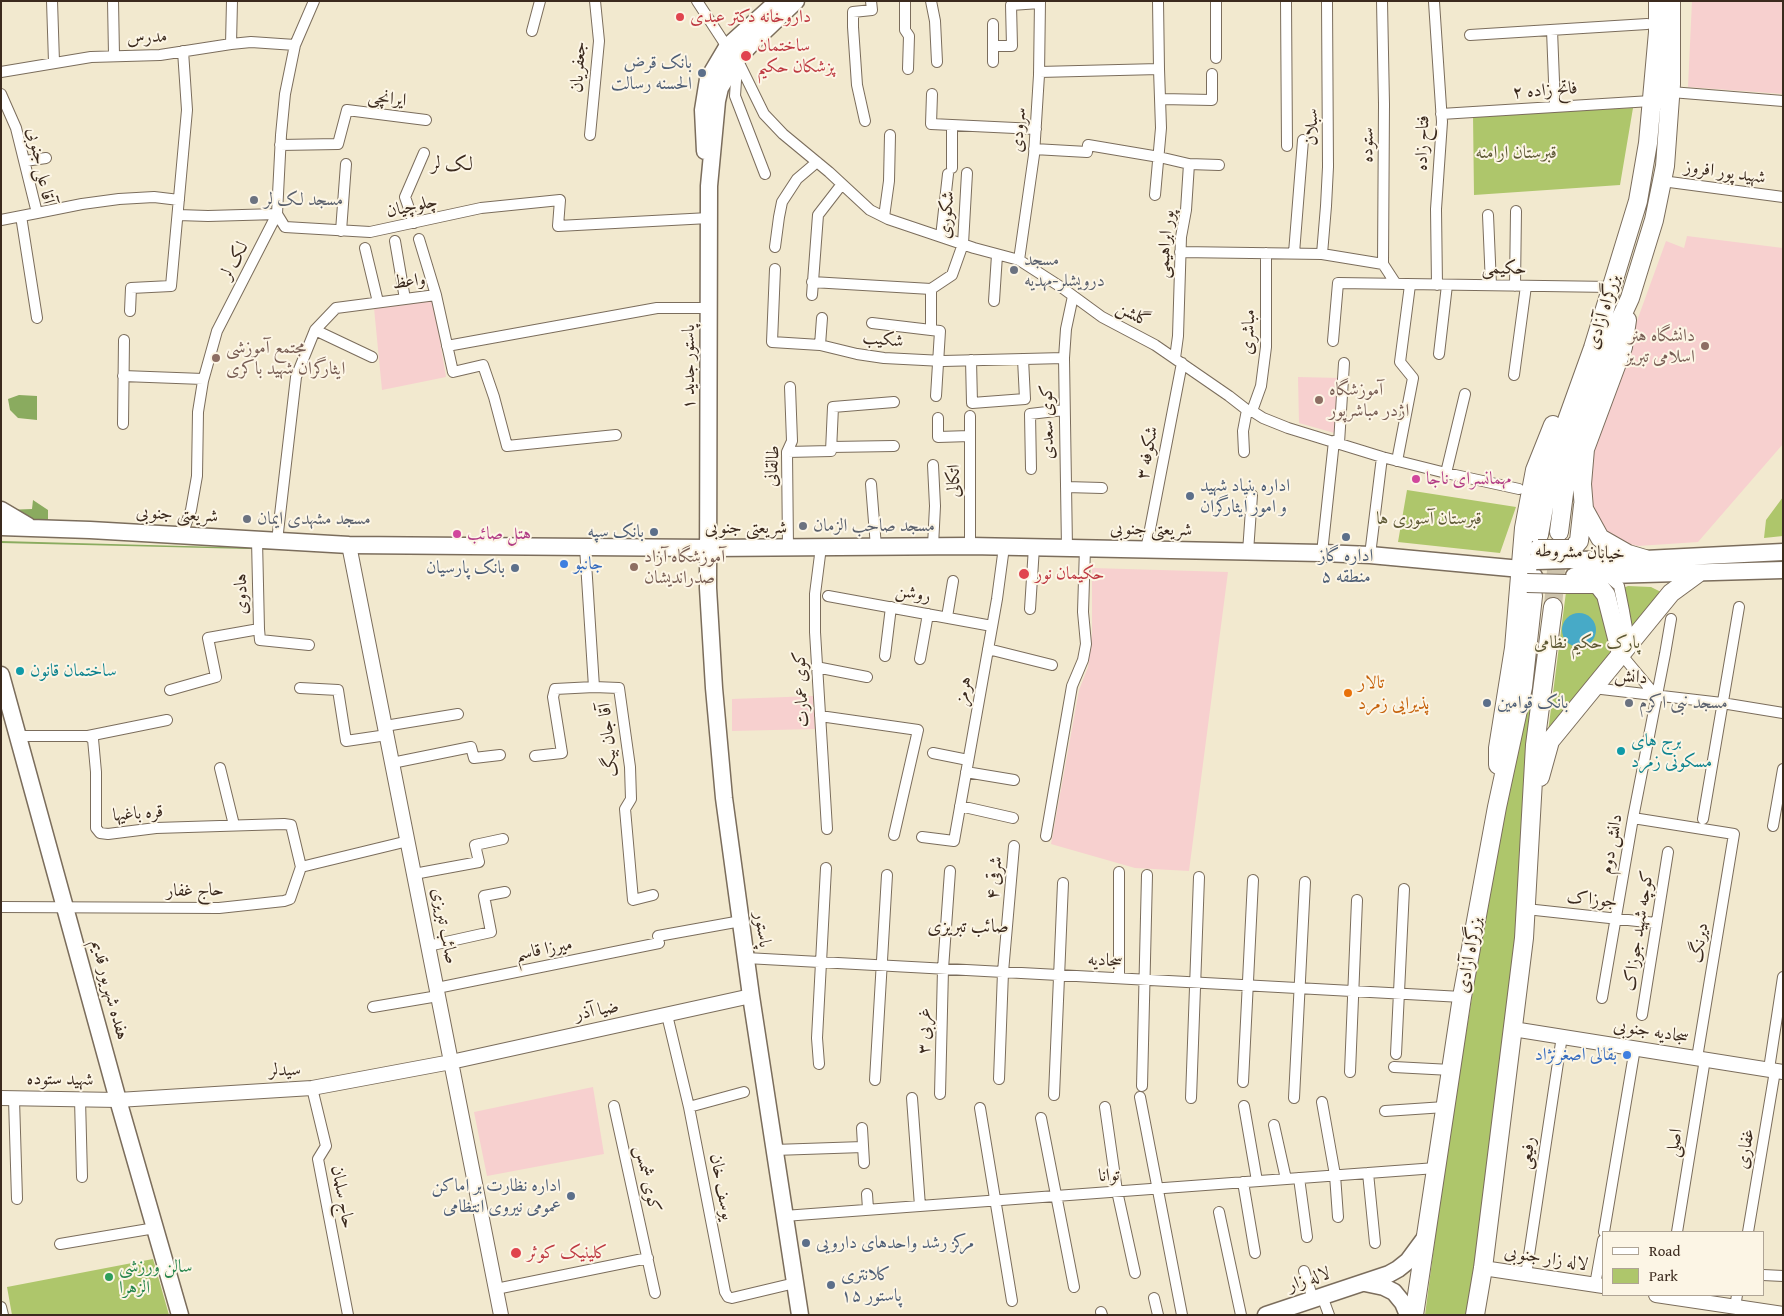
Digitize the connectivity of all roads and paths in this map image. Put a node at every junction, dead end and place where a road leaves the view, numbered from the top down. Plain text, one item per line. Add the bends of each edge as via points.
1 (52, 1) edge
2 (112, 1) edge
3 (232, 1) edge
4 (314, 1) edge
5 (540, 1) edge
6 (595, 1) edge
7 (697, 1) edge
8 (778, 1) edge
9 (796, 1) edge
10 (871, 1) edge
11 (905, 1) edge
12 (931, 1) edge
13 (1158, 1) edge
14 (1216, 1) edge
15 (1286, 1) edge
16 (1327, 1) edge
17 (1382, 1) edge
18 (1647, 1) edge
19 (1658, 1) edge
20 (1671, 1) edge
21 (1683, 1) edge
22 (1040, 2) edge
23 (1434, 2) edge
24 (993, 24) dead end
25 (1648, 24) junction
26 (1552, 30) junction
27 (532, 31) dead end
28 (1470, 35) dead end
29 (231, 44) junction
30 (295, 45) junction
31 (993, 46) junction
32 (183, 51) junction
33 (732, 53) junction
34 (114, 55) junction
35 (1216, 58) dead end
36 (54, 62) junction
37 (937, 62) dead end
38 (993, 62) dead end
39 (908, 69) dead end
40 (1159, 69) junction
41 (1, 72) edge
42 (1039, 72) junction
43 (1212, 74) dead end
44 (1671, 88) junction
45 (1652, 93) junction
46 (1, 94) edge
47 (932, 94) dead end
48 (1161, 99) junction
49 (1783, 101) edge
50 (1555, 107) junction
51 (1441, 114) junction
52 (426, 120) dead end
53 (865, 121) dead end
54 (952, 125) junction
55 (1036, 129) junction
56 (590, 135) dead end
57 (890, 135) dead end
58 (1303, 140) dead end
59 (280, 144) junction
60 (1287, 146) dead end
61 (1034, 149) junction
62 (424, 153) dead end
63 (1159, 156) junction
64 (46, 158) dead end
65 (25, 161) junction
66 (817, 162) junction
67 (346, 164) dead end
68 (1189, 164) junction
69 (1219, 165) dead end
70 (967, 173) dead end
71 (764, 174) dead end
72 (1662, 181) junction
73 (842, 184) junction
74 (1156, 195) dead end
75 (1783, 197) edge
76 (179, 200) junction
77 (1516, 211) dead end
78 (37, 213) junction
79 (277, 214) junction
80 (178, 215) junction
81 (1488, 215) dead end
82 (21, 216) junction
83 (709, 218) junction
84 (884, 218) junction
85 (1, 220) edge
86 (414, 223) junction
87 (341, 230) junction
88 (941, 237) junction
89 (419, 239) dead end
90 (395, 241) dead end
91 (963, 244) junction
92 (775, 247) dead end
93 (366, 248) dead end
94 (1180, 252) junction
95 (1266, 253) junction
96 (1294, 253) junction
97 (1322, 254) junction
98 (997, 255) junction
99 (1019, 260) junction
100 (1383, 264) junction
101 (774, 269) dead end
102 (812, 282) junction
103 (1396, 284) junction
104 (1410, 285) junction
105 (1442, 285) junction
106 (1490, 285) junction
107 (1521, 286) junction
108 (1612, 286) junction
109 (931, 289) junction
110 (436, 295) junction
111 (812, 295) dead end
112 (1073, 296) junction
113 (1630, 298) junction
114 (406, 299) junction
115 (994, 301) dead end
116 (378, 302) junction
117 (709, 308) junction
118 (130, 311) dead end
119 (37, 318) dead end
120 (822, 318) dead end
121 (872, 323) dead end
122 (315, 330) junction
123 (935, 330) junction
124 (124, 340) dead end
125 (1333, 341) dead end
126 (820, 345) junction
127 (447, 346) junction
128 (1439, 354) dead end
129 (372, 357) dead end
130 (1064, 358) junction
131 (1023, 359) junction
132 (937, 360) junction
133 (971, 360) junction
134 (1178, 360) junction
135 (1344, 363) dead end
136 (1514, 375) dead end
137 (123, 376) junction
138 (203, 379) junction
139 (790, 387) dead end
140 (1465, 394) dead end
141 (936, 396) dead end
142 (894, 402) dead end
143 (1064, 410) junction
144 (1250, 410) junction
145 (970, 416) dead end
146 (938, 418) dead end
147 (123, 424) dead end
148 (616, 435) dead end
149 (970, 436) junction
150 (1337, 442) junction
151 (894, 446) dead end
152 (831, 447) junction
153 (787, 452) junction
154 (1244, 452) dead end
155 (1382, 456) junction
156 (1398, 461) junction
157 (933, 464) dead end
158 (1031, 469) dead end
159 (1446, 473) junction
160 (870, 484) dead end
161 (1066, 487) junction
162 (1102, 488) dead end
163 (1518, 489) dead end
164 (1252, 495) dead end
165 (1583, 498) junction
166 (1, 510) edge
167 (1, 527) edge
168 (30, 527) junction
169 (1559, 532) tunnel mouth
170 (182, 535) junction
171 (257, 540) junction
172 (277, 541) junction
173 (349, 545) junction
174 (933, 546) junction
175 (970, 546) junction
176 (1004, 546) junction
177 (585, 547) junction
178 (821, 547) junction
179 (876, 547) junction
180 (1034, 547) junction
181 (708, 548) junction
182 (788, 548) junction
183 (1067, 548) junction
184 (1085, 548) junction
185 (1146, 550) junction
186 (1248, 552) junction
187 (1783, 552) edge
188 (1322, 553) junction
189 (1370, 555) junction
190 (1645, 559) junction
191 (1530, 564) junction
192 (1569, 567) junction
193 (1783, 570) edge
194 (1697, 574) junction
195 (1606, 575) junction
196 (953, 581) dead end
197 (828, 596) dead end
198 (891, 607) junction
199 (1553, 607) tunnel mouth
200 (1739, 607) dead end
201 (1030, 609) dead end
202 (928, 614) junction
203 (947, 617) junction
204 (1670, 619) dead end
205 (992, 626) junction
206 (259, 629) junction
207 (309, 644) dead end
208 (988, 649) junction
209 (1621, 654) junction
210 (885, 656) dead end
211 (920, 659) dead end
212 (1052, 665) dead end
213 (816, 667) junction
214 (1, 674) edge
215 (867, 677) dead end
216 (594, 687) junction
217 (300, 688) dead end
218 (1593, 688) junction
219 (170, 690) dead end
220 (1656, 696) junction
221 (1722, 703) junction
222 (1783, 713) edge
223 (458, 714) dead end
224 (820, 716) junction
225 (166, 720) dead end
226 (386, 730) junction
227 (18, 736) junction
228 (88, 736) junction
229 (932, 753) dead end
230 (500, 755) dead end
231 (535, 756) dead end
232 (968, 760) junction
233 (392, 763) junction
234 (220, 768) dead end
235 (1783, 769) edge
236 (966, 772) junction
237 (1014, 780) dead end
238 (960, 806) junction
239 (1531, 809) junction
240 (1013, 818) dead end
241 (1632, 818) junction
242 (1703, 819) dead end
243 (234, 825) junction
244 (1773, 826) dead end
245 (826, 829) dead end
246 (894, 835) dead end
247 (1046, 836) dead end
248 (922, 837) dead end
249 (408, 840) junction
250 (503, 840) dead end
251 (1014, 846) dead end
252 (1668, 852) dead end
253 (301, 867) junction
254 (826, 868) dead end
255 (950, 871) dead end
256 (1119, 872) dead end
257 (414, 874) junction
258 (886, 875) dead end
259 (1147, 875) dead end
260 (1199, 877) dead end
261 (1253, 880) dead end
262 (1305, 882) dead end
263 (1063, 883) dead end
264 (1404, 889) dead end
265 (505, 892) dead end
266 (653, 895) dead end
267 (1357, 900) dead end
268 (1, 907) edge
269 (65, 907) junction
270 (1526, 909) junction
271 (1616, 919) junction
272 (741, 921) junction
273 (1656, 923) junction
274 (428, 946) junction
275 (746, 958) junction
276 (820, 962) junction
277 (882, 965) junction
278 (943, 968) junction
279 (1003, 972) junction
280 (1059, 975) junction
281 (1783, 976) edge
282 (1119, 978) junction
283 (1144, 980) junction
284 (1196, 982) junction
285 (1248, 985) junction
286 (1300, 988) junction
287 (1353, 991) junction
288 (438, 992) junction
289 (1399, 994) junction
290 (751, 996) junction
291 (1462, 997) junction
292 (1602, 998) dead end
293 (373, 1007) dead end
294 (667, 1015) junction
295 (1642, 1015) dead end
296 (1513, 1029) junction
297 (1562, 1036) junction
298 (1635, 1048) junction
299 (1396, 1054) dead end
300 (1701, 1059) junction
301 (452, 1062) junction
302 (819, 1064) dead end
303 (1394, 1067) dead end
304 (1451, 1070) junction
305 (1776, 1071) edge
306 (1350, 1072) dead end
307 (999, 1079) dead end
308 (875, 1080) dead end
309 (1243, 1082) dead end
310 (1142, 1086) dead end
311 (312, 1088) junction
312 (744, 1092) dead end
313 (940, 1094) dead end
314 (1054, 1095) dead end
315 (1140, 1097) dead end
316 (8, 1098) edge
317 (912, 1098) dead end
318 (1191, 1098) dead end
319 (1294, 1098) dead end
320 (80, 1099) junction
321 (118, 1100) junction
322 (1322, 1102) dead end
323 (614, 1106) dead end
324 (1244, 1106) dead end
325 (689, 1107) junction
326 (1105, 1107) dead end
327 (1445, 1107) junction
328 (980, 1108) dead end
329 (1385, 1111) dead end
330 (1041, 1118) dead end
331 (1274, 1125) dead end
332 (862, 1128) dead end
333 (863, 1147) junction
334 (774, 1150) junction
335 (864, 1162) dead end
336 (1436, 1168) junction
337 (1368, 1173) junction
338 (1335, 1175) junction
339 (82, 1177) dead end
340 (1299, 1178) junction
341 (1286, 1179) junction
342 (1257, 1181) junction
343 (1243, 1182) junction
344 (1157, 1188) junction
345 (1117, 1191) junction
346 (867, 1194) dead end
347 (1056, 1196) junction
348 (17, 1199) dead end
349 (996, 1200) junction
350 (920, 1206) junction
351 (868, 1210) junction
352 (1219, 1212) dead end
353 (784, 1216) junction
354 (1338, 1217) dead end
355 (155, 1228) junction
356 (1604, 1231) edge
357 (1677, 1231) edge
358 (1748, 1231) edge
359 (1307, 1238) dead end
360 (1425, 1238) junction
361 (1374, 1243) dead end
362 (60, 1244) dead end
363 (1602, 1252) edge
364 (1255, 1253) dead end
365 (648, 1258) junction
366 (1483, 1268) junction
367 (1304, 1271) dead end
368 (1135, 1272) dead end
369 (1526, 1274) junction
370 (1764, 1275) edge
371 (1783, 1276) edge
372 (795, 1283) junction
373 (1365, 1283) junction
374 (1599, 1286) edge
375 (1074, 1287) dead end
376 (496, 1289) junction
377 (655, 1293) dead end
378 (1670, 1296) edge
379 (1154, 1298) dead end
380 (1318, 1298) junction
381 (1012, 1301) dead end
382 (1735, 1305) edge
383 (1, 1307) edge
384 (1783, 1314) edge
385 (2, 1315) edge
386 (180, 1315) edge
387 (348, 1315) edge
388 (501, 1315) edge
389 (800, 1315) edge
390 (1158, 1315) edge
391 (1182, 1315) edge
392 (1241, 1315) edge
393 (1266, 1315) edge
394 (1329, 1315) edge
395 (1408, 1315) edge
396 (1414, 1315) edge
397 (1475, 1315) edge

1 - 36 street
2 - 34 street
3 - 29 street
4 - 30 street, لک لر
5 - 27 street
6 - 56 street, جعفریان via 599,41
7 - 33 street, گلشن
8 - 33 main road, پاستور جدید ۱
9 - 33 main road, پاستور جدید ۱ via 752,43
10 - 53 street via 872,10 854,12 852,28 857,85
11 - 39 street
12 - 37 street
13 - 40 street
14 - 35 street
15 - 60 street
16 - 97 street, سبلان via 1328,166
17 - 100 street, ستوده
18 - 25 highway, بزرگراه آزادی
19 - 45 highway, بزرگراه آزادی
20 - 44 highway, بزرگراه آزادی
21 - 44 highway, بزرگراه آزادی via 1683,24
22 - 31 street via 1011,5 1012,46
22 - 42 street, سرودی
23 - 51 street, فتاح زاده
24 - 31 street
25 - 26 street
25 - 45 highway, بزرگراه آزادی
26 - 28 street
26 - 50 street
29 - 30 street, مدرس
29 - 32 street, مدرس
30 - 59 street, لک لر via 285,94
31 - 38 street
32 - 34 street, مدرس via 160,55
32 - 76 street via 188,110
33 - 66 street, گلشن via 764,114 782,134
33 - 71 street via 735,96
33 - 83 main road, پاستور جدید ۱ via 717,101
34 - 36 street, مدرس
36 - 41 street, مدرس
40 - 42 street
40 - 48 street
42 - 55 street, سرودی
43 - 48 street via 1212,100
44 - 49 street
44 - 72 highway, بزرگراه آزادی
45 - 50 street, فاتح زاده ۲
45 - 108 highway, بزرگراه آزادی via 1638,201
46 - 65 street, آقا علی جنوبی via 16,128
47 - 54 street via 931,124
48 - 63 street
50 - 51 street, فاتح زاده ۲
51 - 105 street, فتاح زاده via 1436,209
52 - 59 street, ایرانچی via 347,110 338,144
54 - 55 street
54 - 88 street via 950,171
55 - 61 street, سرودی
57 - 84 street
58 - 96 street
59 - 79 street, لک لر
61 - 63 street via 1087,152 1088,145
61 - 99 street, سرودی
62 - 86 street via 405,197
63 - 68 street
63 - 74 street
64 - 65 street
65 - 78 street, آقا علی جنوبی
66 - 73 street, گلشن
66 - 92 street via 797,179 782,202
67 - 87 street
68 - 69 street
68 - 94 street, پور ابراهیمی
70 - 91 street, شکوری
72 - 75 street, شهید پور افروز
72 - 113 highway, بزرگراه آزادی via 1654,220
73 - 84 street, گلشن via 870,210
73 - 102 street via 818,215
76 - 78 street via 154,197 119,199
76 - 80 street
77 - 107 street
78 - 82 street, آقا علی جنوبی
79 - 80 street
79 - 87 street, چلوچیان via 285,227
79 - 138 street, لک لر via 217,331
80 - 118 street via 171,286 131,288
81 - 106 street
82 - 85 street, آقا علی جنوبی
82 - 119 street
83 - 86 street, چلوچیان via 558,226 560,200 481,208
83 - 117 main road, پاستور جدید ۱
84 - 88 street, گلشن
86 - 87 street, چلوچیان via 370,232
88 - 91 street, گلشن
89 - 110 street
90 - 114 street
91 - 98 street, گلشن
91 - 109 street, شکوری via 952,275
93 - 116 street
94 - 95 street
94 - 134 street, پور ابراهیمی
95 - 96 street
95 - 144 street, مباشری via 1266,347 1260,386
96 - 97 street
97 - 100 street
98 - 99 street, گلشن
98 - 115 street
99 - 112 street, گلشن
100 - 103 street
101 - 126 street, شکیب via 772,342
102 - 109 street
102 - 111 street
103 - 104 street, حکیمی
103 - 125 street, حکیمی via 1338,283
104 - 105 street, حکیمی
104 - 156 street via 1400,362 1413,378
105 - 106 street, حکیمی
105 - 128 street, فتاح زاده
106 - 107 street, حکیمی
107 - 108 street, حکیمی
107 - 136 street
108 - 191 highway, بزرگراه آزادی via 1552,462
109 - 123 street
110 - 114 street, واعظ
110 - 127 street, واعظ
112 - 130 street, کوی سعدی
112 - 134 street, گلشن via 1102,317
113 - 165 highway via 1623,347 1585,449
113 - 169 highway, بزرگراه آزادی via 1578,428 1568,462
114 - 116 street, واعظ
116 - 122 street, واعظ via 336,308
117 - 127 street via 657,308
117 - 181 main road, پاستور جدید ۱
120 - 126 street
121 - 123 street
122 - 129 street
122 - 172 street, واعظ via 296,377
123 - 132 street
124 - 137 street
126 - 132 street, شکیب via 874,356
127 - 148 street, واعظ via 453,372 483,365 508,446
130 - 131 street, شکیب
130 - 143 street, کوی سعدی
131 - 133 street, شکیب
131 - 133 street via 1025,400 972,402
132 - 133 street, شکیب
132 - 141 street
134 - 144 street, گلشن
134 - 185 street, شکوفه ۳
135 - 150 street
137 - 138 street
137 - 147 street
138 - 170 street, لک لر via 198,412 197,476 191,510
139 - 153 street, طالقانی via 792,441
140 - 159 street
142 - 152 street via 833,407
143 - 158 street via 1030,414
143 - 161 street, کوی سعدی
144 - 150 street, گلشن via 1288,428
144 - 154 street, مباشری via 1243,431
145 - 149 street, اتکالی
146 - 149 street via 938,436
149 - 175 street, اتکالی
150 - 155 street, گلشن
150 - 188 street
151 - 152 street
152 - 153 street via 831,452
153 - 182 street, طالقانی
155 - 156 street, گلشن
155 - 189 street
156 - 159 street, گلشن
157 - 174 street
159 - 163 street, گلشن
160 - 179 street
161 - 162 street
161 - 183 street, کوی سعدی
164 - 186 street
165 - 190 highway via 1584,509 1600,538 1628,554
165 - 192 highway via 1579,541
166 - 168 main road
167 - 168 main road, شریعتی جنوبی
168 - 170 main road, شریعتی جنوبی
170 - 171 main road, شریعتی جنوبی
171 - 172 main road, شریعتی جنوبی
171 - 206 street, هادوی
172 - 173 main road, شریعتی جنوبی
173 - 177 main road, شریعتی جنوبی
173 - 226 main road, صائب تبریزی
174 - 175 main road, شریعتی جنوبی
174 - 179 main road, شریعتی جنوبی
175 - 176 main road, شریعتی جنوبی
176 - 180 main road, شریعتی جنوبی
176 - 205 street, هرمز
177 - 181 main road, شریعتی جنوبی
177 - 216 street, آقا جان بیگ
178 - 179 main road, شریعتی جنوبی
178 - 182 main road, شریعتی جنوبی
178 - 213 street, کوی عمارت via 815,594
180 - 183 main road, شریعتی جنوبی
180 - 201 street
181 - 182 main road, شریعتی جنوبی
181 - 272 main road, پاستور via 718,742
183 - 184 main road, شریعتی جنوبی
184 - 185 main road, شریعتی جنوبی
184 - 247 street via 1083,612 1086,644 1072,686
185 - 186 main road, شریعتی جنوبی
186 - 188 main road, شریعتی جنوبی
187 - 190 main road, خیابان مشروطه
188 - 189 main road, شریعتی جنوبی
189 - 191 main road, شریعتی جنوبی
190 - 192 main road, خیابان مشروطه
191 - 192 highway, bridge
191 - 192 highway, bridge
191 - 291 highway, بزرگراه آزادی via 1523,687
192 - 195 main road, خیابان مشروطه
192 - 209 highway via 1599,586 1606,595
193 - 194 main road, خیابان مشروطه
194 - 195 main road, خیابان مشروطه
194 - 209 highway via 1671,593
195 - 209 street via 1619,586 1624,611 1627,628
196 - 203 street
197 - 198 street, روشن
198 - 202 street, روشن
198 - 210 street
199 - 239 highway via 1535,745
200 - 221 street
202 - 203 street, روشن
202 - 211 street
203 - 205 street, روشن
204 - 220 street, دانش دوم
205 - 208 street, هرمز
206 - 207 street via 260,640
206 - 219 street, هادوی via 208,638 216,677
208 - 212 street
208 - 232 street, هرمز
209 - 218 highway
209 - 220 street
213 - 215 street
213 - 224 street, کوی عمارت
214 - 227 main road, هفده شهریور قدیم
216 - 231 street via 555,689 553,697 562,753
216 - 266 street, آقا جان بیگ via 619,688 630,767 630,799 625,809 633,900
217 - 226 street via 338,690 346,741
218 - 220 street, دانش
218 - 239 highway via 1550,740
220 - 221 street, دانش
220 - 241 street, دانش دوم
221 - 222 street, دانش
221 - 242 street
223 - 226 street
224 - 245 street, کوی عمارت
224 - 246 street via 918,730
225 - 228 street
226 - 233 main road, صائب تبریزی
227 - 228 street
227 - 269 main road, هفده شهریور قدیم
228 - 243 street, قره باغیها via 93,739 96,828 100,833
229 - 232 street
230 - 233 street via 474,758 471,747
232 - 236 street, هرمز
233 - 249 main road, صائب تبریزی
234 - 243 street
235 - 244 street
236 - 237 street
236 - 238 street, هرمز
238 - 240 street
238 - 248 street, هرمز via 954,840
239 - 270 highway
241 - 271 street, دانش دوم
241 - 300 street, دیرنگ via 1734,834
243 - 253 street, قره باغیها via 291,825
249 - 253 street
249 - 257 main road, صائب تبریزی
250 - 257 street via 475,845 479,862
251 - 279 street, ۴ شرقی
252 - 273 street, کوچه شهید جوزاک
253 - 269 street, حاج غفار via 290,899 284,901 219,908
254 - 276 street
255 - 278 street, ۳ غربی
256 - 282 street
257 - 274 main road, صائب تبریزی
258 - 277 street
259 - 283 street
260 - 284 street
261 - 285 street
262 - 286 street
263 - 280 street
264 - 289 street
265 - 274 street via 484,896 491,932
267 - 287 street
268 - 269 street
269 - 321 main road, هفده شهریور قدیم
270 - 271 street, جوزاک
270 - 296 highway
271 - 273 street, جوزاک
271 - 292 street, دانش دوم
272 - 275 main road, پاستور
272 - 288 street, میرزا قاسم
273 - 295 street, کوچه شهید جوزاک
274 - 288 main road, صائب تبریزی
275 - 276 street, سجادیه
275 - 290 main road, پاستور
276 - 277 street, سجادیه
276 - 302 street
277 - 278 street, سجادیه
277 - 308 street
278 - 279 street, سجادیه
278 - 313 street, ۳ غربی
279 - 280 street, سجادیه
279 - 307 street, ۴ شرقی
280 - 282 street, سجادیه
280 - 314 street
281 - 305 street
282 - 283 street, سجادیه
283 - 284 street, سجادیه
283 - 310 street
284 - 285 street, سجادیه
284 - 318 street
285 - 286 street, سجادیه
285 - 309 street
286 - 287 street, سجادیه
286 - 319 street
287 - 289 street, سجادیه
287 - 306 street
288 - 293 street, میرزا قاسم
288 - 301 main road, صائب تبریزی
289 - 291 street, سجادیه
289 - 299 street
290 - 294 main road, ضیا آذر
290 - 334 main road, پاستور
291 - 304 highway, بزرگراه آزادی
294 - 301 main road, ضیا آذر
294 - 325 street, یوسف خان
296 - 297 main road, سجادیه جنوبی
296 - 366 highway
297 - 298 main road, سجادیه جنوبی
297 - 369 street, رفیعی
298 - 300 main road, سجادیه جنوبی
298 - 356 street
300 - 305 main road, سجادیه جنوبی
300 - 357 street, اصلی
301 - 311 main road, سیدلر
301 - 376 main road, صائب تبریزی
303 - 304 street
304 - 327 highway, بزرگراه آزادی
305 - 358 street, غفاری
311 - 321 main road, سیدلر
311 - 387 street, حاج سلمان via 326,1146 318,1159
312 - 325 street
315 - 344 street
316 - 320 main road, شهید ستوده
316 - 348 street
317 - 350 street
320 - 321 main road, شهید ستوده
320 - 339 street
321 - 355 main road, هفده شهریور قدیم
322 - 338 street
323 - 365 street, کوی شمس
324 - 342 street
325 - 372 street, یوسف خان via 728,1297
326 - 345 street
327 - 329 street
327 - 336 highway, بزرگراه آزادی
328 - 349 street
330 - 347 street
331 - 341 street
332 - 333 street
333 - 334 street
333 - 335 street
334 - 353 main road, پاستور
336 - 337 street, توانا
336 - 360 highway, بزرگراه آزادی
337 - 338 street, توانا
337 - 361 street
338 - 340 street, توانا
338 - 354 street
340 - 341 street, توانا
340 - 359 street
341 - 342 street, توانا
342 - 343 street, توانا
343 - 344 street, توانا
343 - 364 street
344 - 345 street, توانا
344 - 391 street
345 - 347 street, توانا
345 - 368 street
346 - 351 street
347 - 349 street, توانا
347 - 375 street
349 - 350 street, توانا
349 - 381 street
350 - 351 street, توانا
351 - 353 street, توانا
352 - 392 street
353 - 372 main road, پاستور
355 - 362 street
355 - 386 main road, هفده شهریور قدیم
360 - 373 main road, لاله زار via 1398,1269
360 - 396 highway, بزرگراه آزادی
363 - 374 street
365 - 376 street
365 - 377 street, کوی شمس
366 - 369 main road, لاله زار جنوبی
366 - 397 highway
367 - 380 street
369 - 374 main road, لاله زار جنوبی
370 - 371 street
372 - 389 main road, پاستور
373 - 380 main road, لاله زار
373 - 395 main road via 1394,1292
376 - 388 main road, صائب تبریزی
378 - 382 main road
379 - 390 street
380 - 393 main road, لاله زار
380 - 394 street
382 - 384 main road
383 - 385 street

